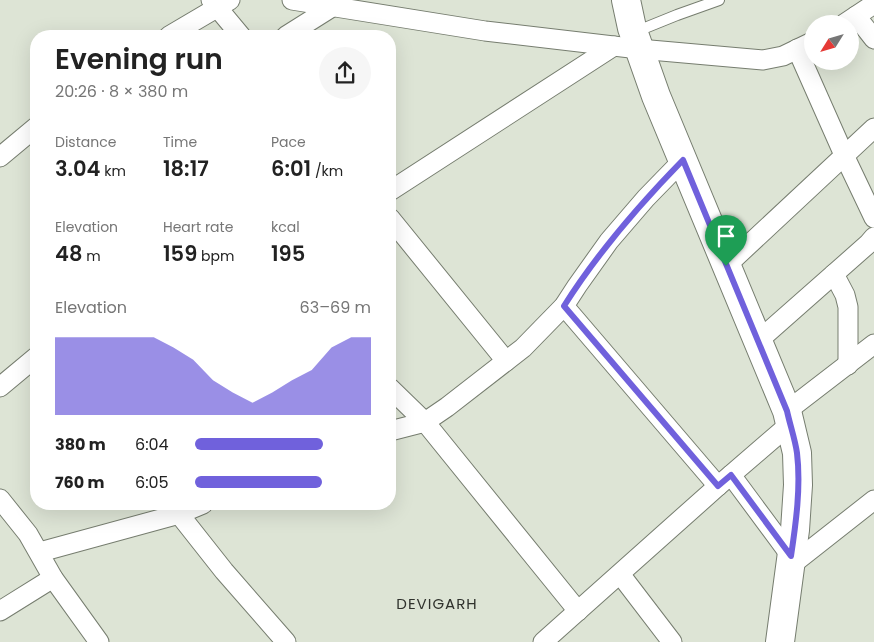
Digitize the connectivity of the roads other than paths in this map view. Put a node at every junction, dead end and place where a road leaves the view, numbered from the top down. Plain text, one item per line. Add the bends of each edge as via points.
1 (292, 0) edge
2 (626, 0) edge
3 (719, 0) edge
4 (220, 2) edge
5 (874, 4) edge
6 (332, 7) junction
7 (858, 15) edge
8 (859, 27) edge
9 (178, 30) edge
10 (238, 30) edge
11 (296, 30) edge
12 (874, 39) edge
13 (629, 42) junction
14 (804, 46) edge
15 (814, 70) edge
16 (874, 128) edge
17 (30, 132) edge
18 (844, 155) junction
19 (0, 157) edge
20 (683, 160) junction
21 (396, 187) edge
22 (874, 218) edge
23 (396, 225) edge
24 (874, 237) edge
25 (726, 266) junction
26 (834, 274) junction
27 (564, 306) junction
28 (758, 341) junction
29 (874, 344) edge
30 (30, 362) edge
31 (506, 362) junction
32 (848, 365) junction
33 (0, 387) edge
34 (396, 394) edge
35 (788, 418) junction
36 (425, 422) junction
37 (396, 429) edge
38 (725, 480) junction
39 (0, 499) edge
40 (874, 500) edge
41 (174, 510) edge
42 (178, 510) edge
43 (40, 552) junction
44 (790, 561) junction
45 (620, 574) junction
46 (53, 578) junction
47 (0, 611) edge
48 (578, 611) junction
49 (98, 642) edge
50 (286, 642) edge
51 (543, 642) edge
52 (672, 642) edge
53 (780, 642) edge

1 - 6 street
2 - 13 street
3 - 13 lane via 677,15
4 - 9 street
4 - 10 street
5 - 7 street
6 - 11 street
6 - 13 street via 485,31
8 - 12 street
13 - 14 street via 762,60 783,56
13 - 20 street
13 - 21 street
15 - 18 street
16 - 18 street
17 - 19 street
18 - 22 street
18 - 25 street
20 - 25 street
20 - 27 street via 610,241
23 - 31 street
24 - 26 street
25 - 28 street
26 - 28 street
26 - 32 street via 848,307
27 - 31 street
27 - 38 street
28 - 35 street
29 - 32 street
30 - 33 street
31 - 36 street
32 - 35 street
34 - 36 street
35 - 38 street
35 - 44 street via 797,453 798,485
36 - 37 street
36 - 48 street
38 - 44 street
38 - 45 street
39 - 43 street
40 - 44 street
41 - 43 street
42 - 50 street via 224,571
43 - 46 street
44 - 53 street
45 - 48 street
45 - 52 street
46 - 47 street
46 - 49 street
48 - 51 street

